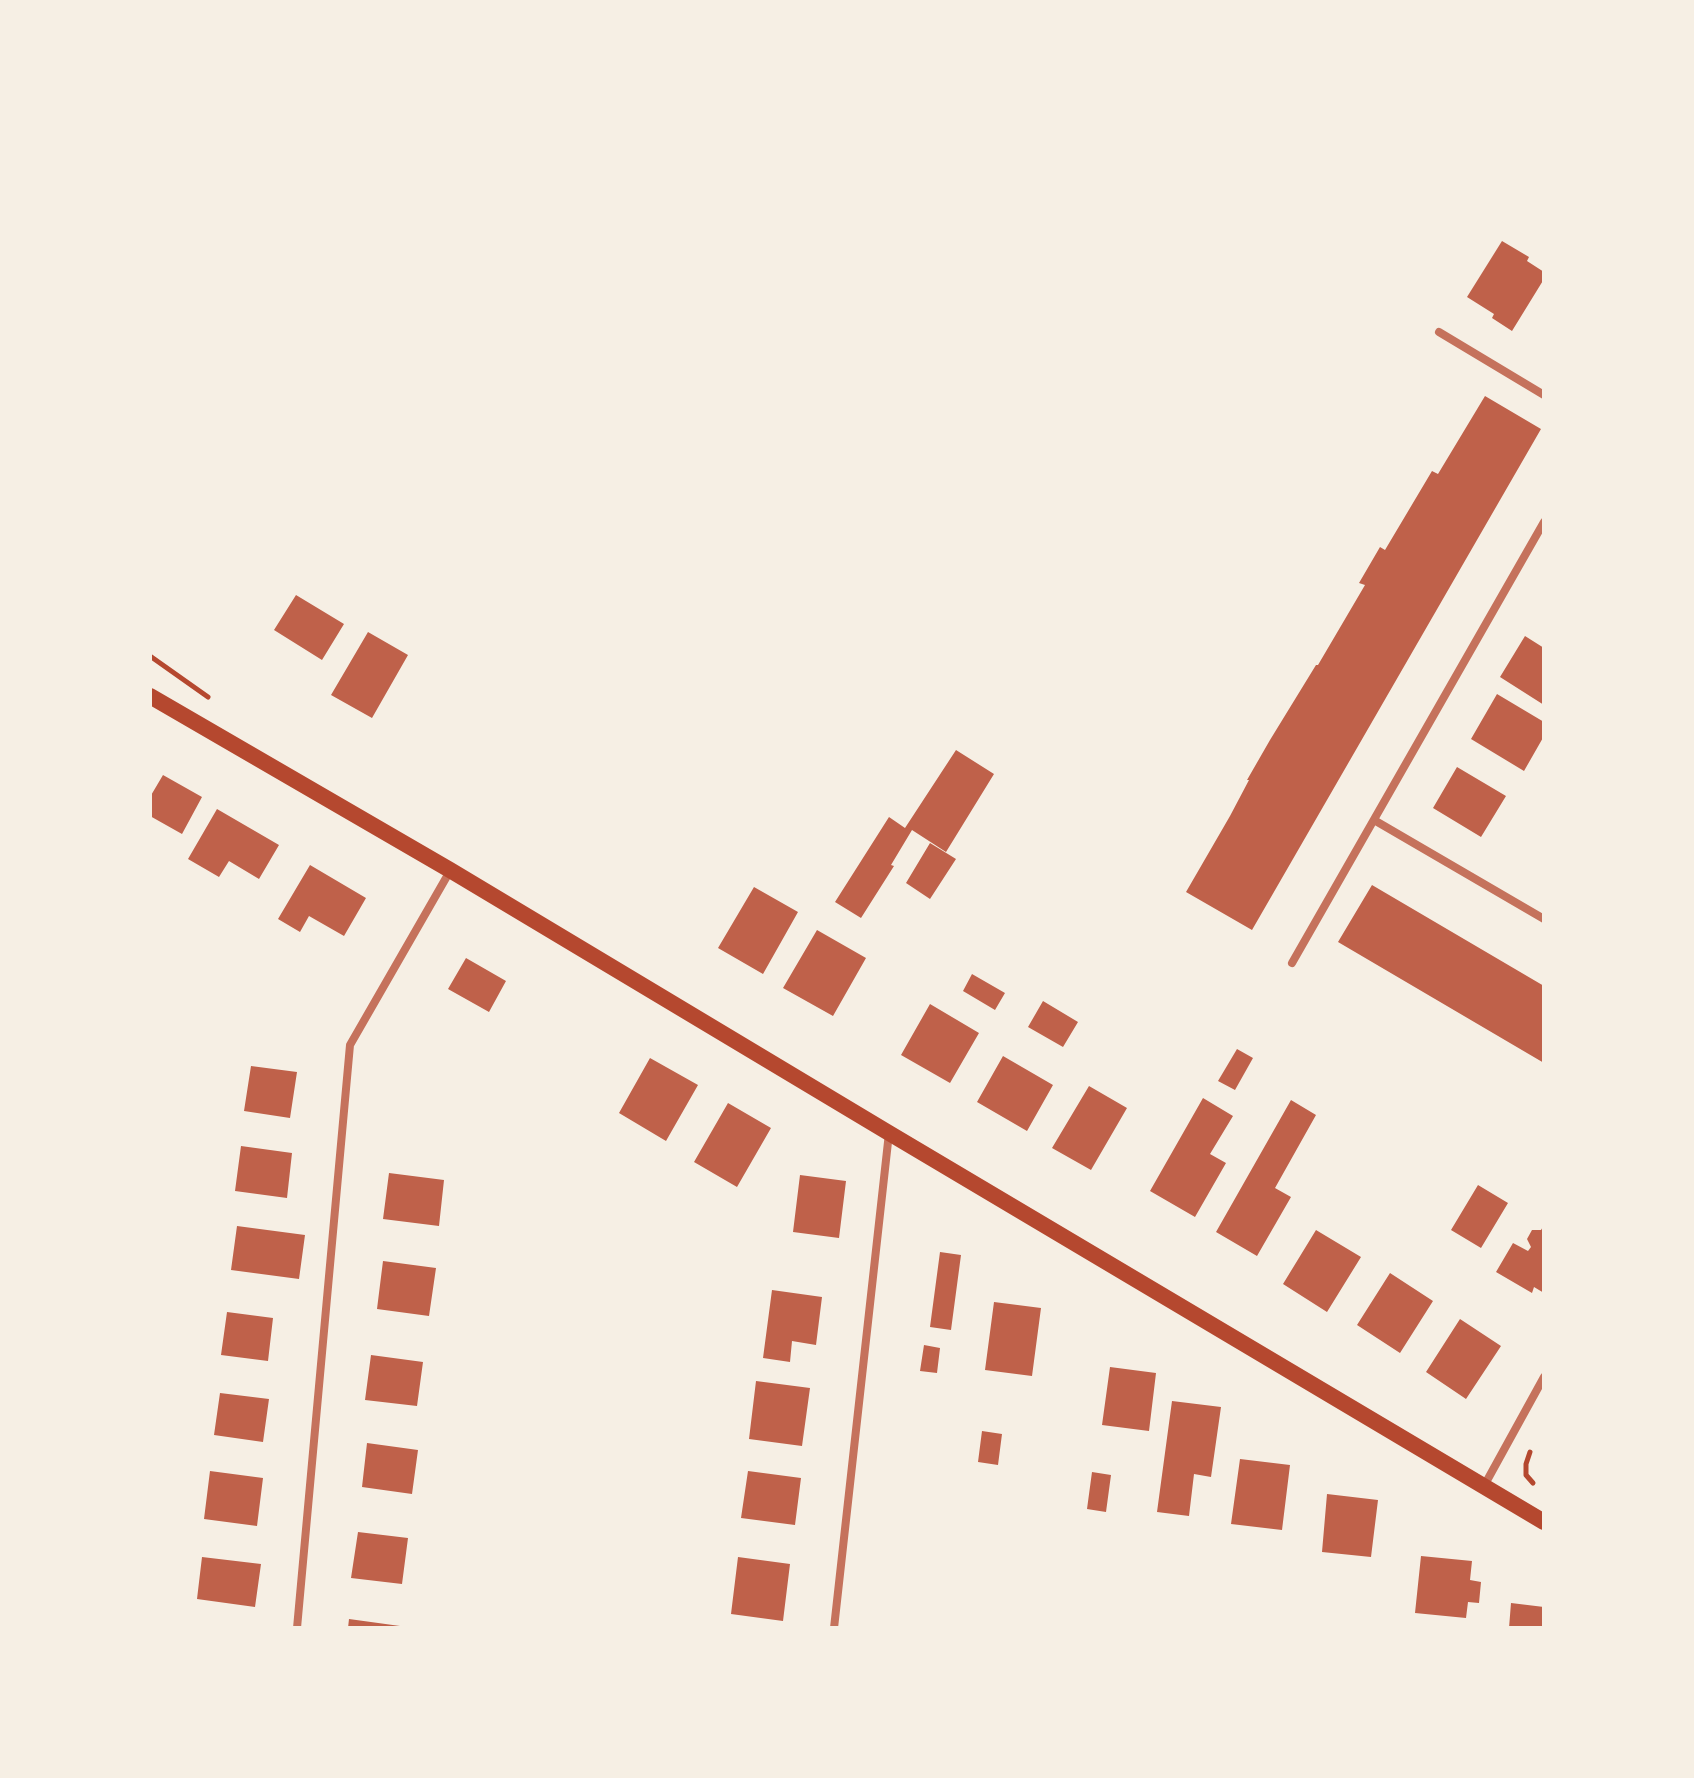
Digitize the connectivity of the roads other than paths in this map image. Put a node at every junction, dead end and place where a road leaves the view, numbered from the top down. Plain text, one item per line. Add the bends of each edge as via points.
1 (1439, 332) dead end
2 (1544, 395) edge
3 (1544, 522) edge
4 (150, 696) edge
5 (1374, 820) junction
6 (450, 870) junction
7 (1544, 919) edge
8 (1292, 963) dead end
9 (889, 1133) junction
10 (1544, 1377) edge
11 (1484, 1486) junction
12 (1544, 1522) edge
13 (297, 1628) edge
14 (834, 1628) edge

1 - 2 street
3 - 5 street
4 - 6 main road
5 - 7 street
5 - 8 street
6 - 9 main road
6 - 13 street via 350,1045
9 - 11 main road
9 - 14 street
10 - 11 street
11 - 12 main road

